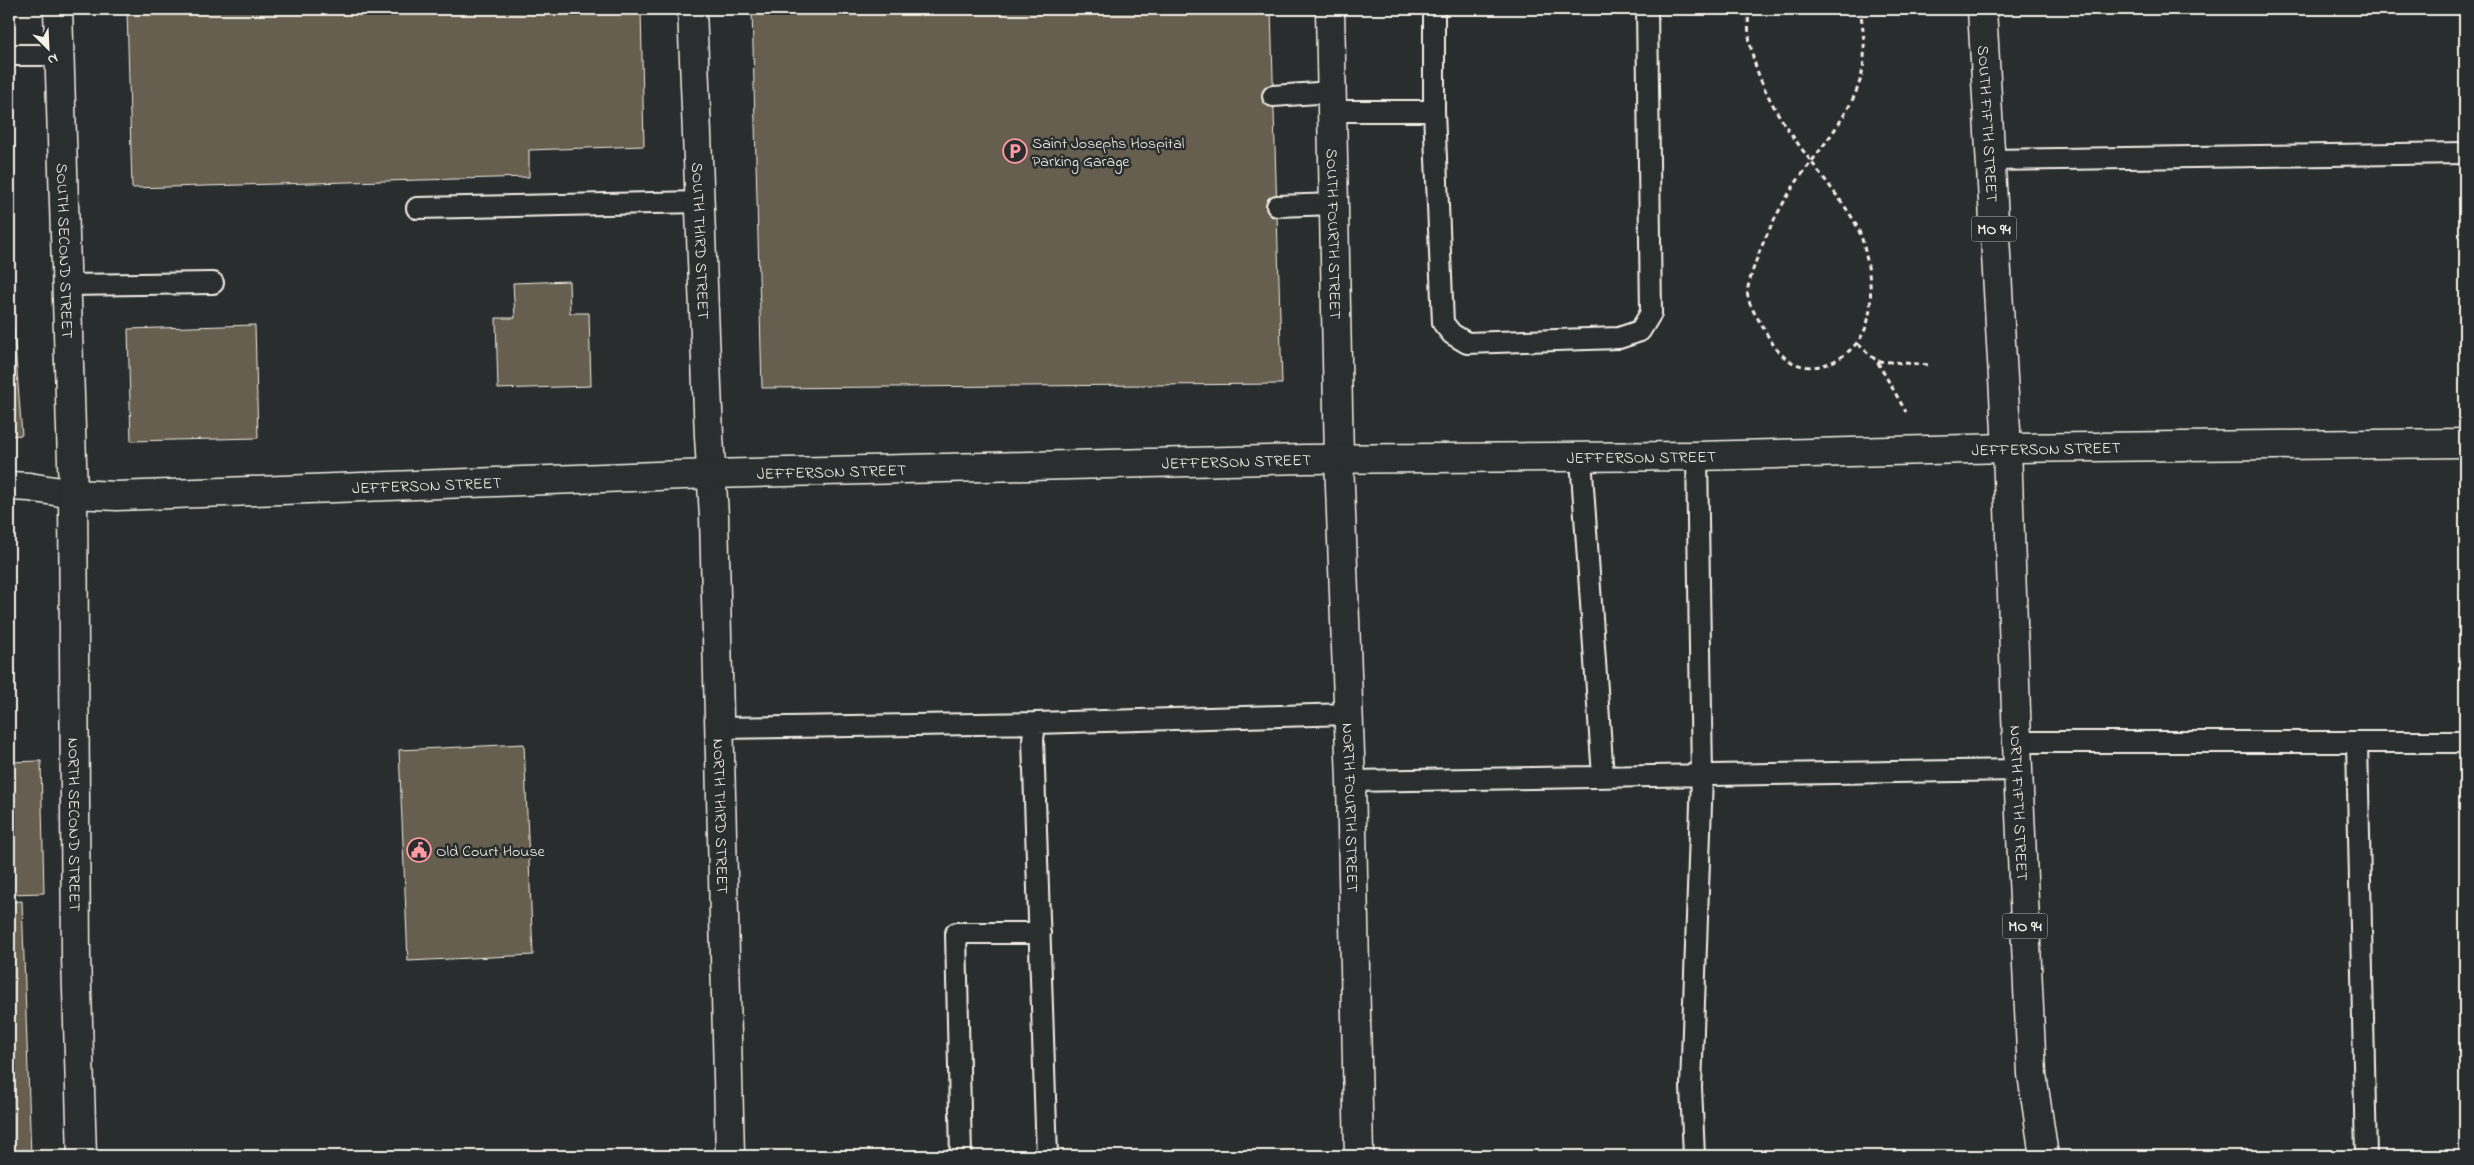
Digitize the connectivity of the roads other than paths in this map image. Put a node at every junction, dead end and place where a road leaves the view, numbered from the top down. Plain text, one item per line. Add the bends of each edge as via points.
1 (58, 9) edge
2 (692, 9) edge
3 (1330, 9) edge
4 (1434, 9) edge
5 (1647, 9) edge
6 (1982, 9) edge
7 (9, 55) edge
8 (60, 55) junction
9 (1273, 96) dead end
10 (1332, 102) junction
11 (1434, 111) junction
12 (2465, 153) edge
13 (1990, 160) junction
14 (700, 202) junction
15 (1335, 204) junction
16 (1276, 206) dead end
17 (417, 208) dead end
18 (213, 282) dead end
19 (67, 286) junction
20 (2465, 443) edge
21 (2007, 448) junction
22 (1698, 456) junction
23 (1339, 458) junction
24 (1581, 458) junction
25 (711, 474) junction
26 (9, 486) edge
27 (73, 494) junction
28 (1348, 714) junction
29 (1035, 722) junction
30 (719, 728) junction
31 (2017, 742) junction
32 (2465, 742) edge
33 (2357, 743) junction
34 (2018, 770) junction
35 (1702, 776) junction
36 (1603, 777) junction
37 (1351, 781) junction
38 (1040, 933) junction
39 (82, 1156) edge
40 (730, 1156) edge
41 (961, 1156) edge
42 (1047, 1156) edge
43 (1359, 1156) edge
44 (1694, 1156) edge
45 (2044, 1156) edge
46 (2366, 1156) edge

1 - 8 street, SOUTH SECOND STREET
2 - 14 street, SOUTH THIRD STREET
3 - 10 street, SOUTH FOURTH STREET
4 - 11 lane
5 - 11 lane via 1651,313 1640,331 1619,338 1468,343 1452,334 1442,323
6 - 13 street, SOUTH FIFTH STREET / MO 94
7 - 8 lane
8 - 19 street, SOUTH SECOND STREET
9 - 10 lane
10 - 11 lane
10 - 15 street, SOUTH FOURTH STREET
12 - 13 lane
13 - 21 street, SOUTH FIFTH STREET / MO 94
14 - 17 lane
14 - 25 street, SOUTH THIRD STREET
15 - 16 lane
15 - 23 street, SOUTH FOURTH STREET
18 - 19 lane
19 - 27 street, SOUTH SECOND STREET
20 - 21 street, JEFFERSON STREET
21 - 22 street, JEFFERSON STREET
21 - 31 street, NORTH FIFTH STREET / MO 94
22 - 24 street, JEFFERSON STREET
22 - 35 lane
23 - 24 street, JEFFERSON STREET
23 - 25 street, JEFFERSON STREET
23 - 28 street, NORTH FOURTH STREET
24 - 36 lane
25 - 27 street, JEFFERSON STREET via 117,496
25 - 30 street, NORTH THIRD STREET
26 - 27 street, JEFFERSON STREET
27 - 39 street, NORTH SECOND STREET via 76,956
28 - 29 lane
28 - 37 street, NORTH FOURTH STREET
29 - 30 lane
29 - 38 lane
30 - 40 street, NORTH THIRD STREET
31 - 33 lane
31 - 34 street, NORTH FIFTH STREET / MO 94
32 - 33 lane
33 - 46 lane
34 - 35 lane
34 - 45 street, NORTH FIFTH STREET / MO 94 via 2032,1074
35 - 36 lane
35 - 44 lane via 1691,1087
36 - 37 lane
37 - 43 street, NORTH FOURTH STREET
38 - 41 lane via 956,933
38 - 42 lane

